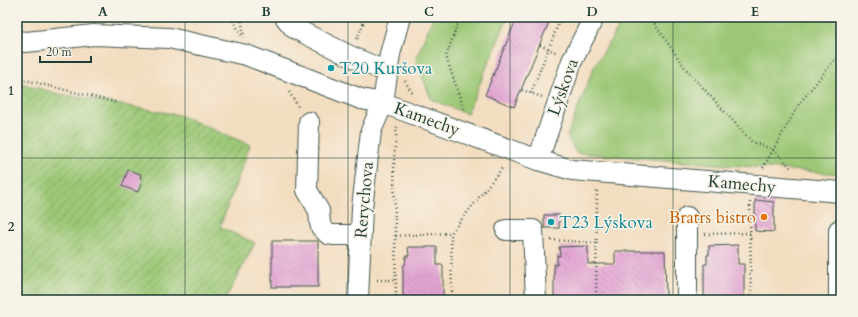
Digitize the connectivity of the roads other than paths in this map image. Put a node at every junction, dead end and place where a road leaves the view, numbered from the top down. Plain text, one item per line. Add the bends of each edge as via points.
1 (285, 17) edge
2 (400, 17) edge
3 (594, 17) edge
4 (17, 41) edge
5 (387, 72) junction
6 (383, 103) junction
7 (309, 122) road end
8 (538, 160) junction
9 (841, 192) edge
10 (687, 217) dead end
11 (506, 230) dead end
12 (839, 230) dead end
13 (360, 235) junction
14 (358, 300) edge
15 (536, 300) edge
16 (687, 300) edge
17 (839, 300) edge

1 - 5 street via 294,28
2 - 5 street, Rerychova
3 - 8 street, Lýskova via 572,60
4 - 6 street, Kamechy via 94,35 169,38 246,55 361,99
5 - 6 street, Rerychova
6 - 8 street, Kamechy
6 - 13 street, Rerychova via 371,131
7 - 13 street via 307,190 319,210 320,223 328,234
8 - 9 street, Kamechy via 572,170
10 - 16 street
11 - 15 street via 533,230
12 - 17 street
13 - 14 street, Rerychova

